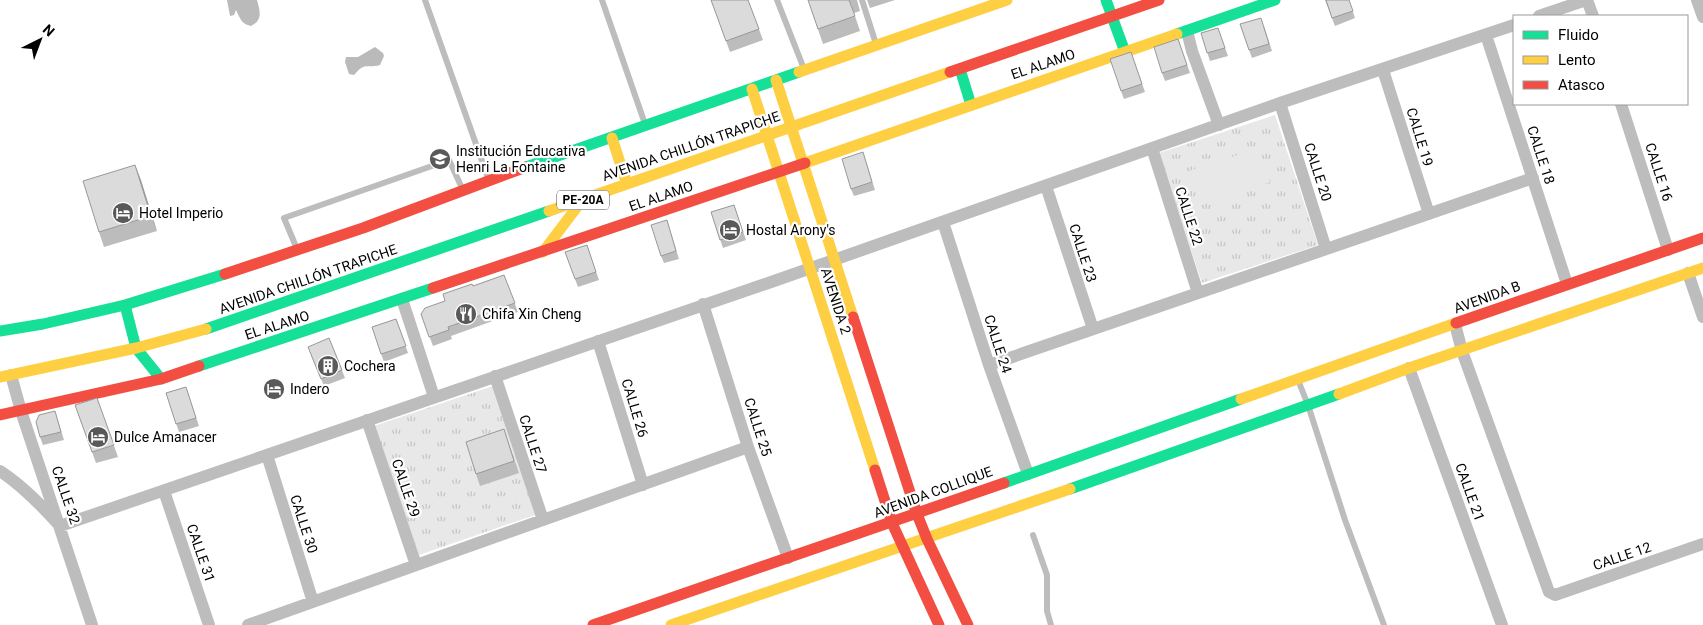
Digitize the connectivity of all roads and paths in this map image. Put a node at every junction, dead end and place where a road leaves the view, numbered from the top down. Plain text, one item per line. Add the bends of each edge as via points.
1 (425, 0) edge
2 (602, 0) edge
3 (777, 0) edge
4 (862, 0) edge
5 (1007, 0) edge
6 (1106, 0) edge
7 (1159, 0) edge
8 (1276, 0) edge
9 (1587, 0) edge
10 (1697, 0) edge
11 (990, 3) edge
12 (1542, 15) edge
13 (1592, 15) edge
14 (1112, 16) junction
15 (1703, 17) edge
16 (1513, 25) edge
17 (1187, 31) junction
18 (1486, 35) junction
19 (876, 45) junction
20 (1125, 52) junction
21 (960, 69) junction
22 (805, 70) junction
23 (1384, 70) junction
24 (776, 80) junction
25 (752, 88) junction
26 (1280, 103) junction
27 (971, 105) junction
28 (1621, 105) edge
29 (1219, 125) junction
30 (645, 126) junction
31 (792, 127) junction
32 (767, 136) junction
33 (612, 138) junction
34 (1152, 148) junction
35 (804, 163) junction
36 (779, 172) junction
37 (1533, 178) junction
38 (489, 180) junction
39 (627, 184) junction
40 (1046, 186) junction
41 (464, 191) junction
42 (583, 199) junction
43 (1429, 214) junction
44 (943, 222) junction
45 (1703, 238) edge
46 (1326, 249) junction
47 (298, 250) junction
48 (1668, 250) junction
49 (543, 252) junction
50 (834, 259) junction
51 (809, 268) junction
52 (1703, 268) edge
53 (1688, 273) junction
54 (1567, 284) junction
55 (1198, 293) junction
56 (402, 299) junction
57 (703, 304) junction
58 (126, 305) junction
59 (1703, 317) edge
60 (1455, 324) junction
61 (1093, 329) junction
62 (0, 331) edge
63 (598, 341) junction
64 (136, 348) junction
65 (1462, 351) junction
66 (989, 365) junction
67 (1409, 368) junction
68 (6, 376) edge
69 (495, 376) junction
70 (1297, 379) junction
71 (161, 380) junction
72 (1282, 384) joint
73 (434, 397) junction
74 (1308, 405) junction
75 (21, 411) junction
76 (0, 415) edge
77 (367, 420) junction
78 (748, 447) junction
79 (267, 455) junction
80 (0, 471) edge
81 (1028, 474) junction
82 (643, 484) junction
83 (164, 491) junction
84 (917, 514) junction
85 (543, 520) junction
86 (892, 523) junction
87 (60, 526) junction
88 (1033, 535) dead end
89 (927, 539) junction
90 (1703, 544) edge
91 (902, 547) junction
92 (788, 558) junction
93 (416, 565) junction
94 (313, 602) junction
95 (957, 603) junction
96 (937, 621) edge
97 (92, 625) edge
98 (210, 625) edge
99 (248, 625) edge
100 (593, 625) edge
101 (672, 625) edge
102 (968, 625) edge
103 (1051, 625) edge
104 (1384, 625) edge
105 (1502, 625) edge

1 - 38 lane
2 - 30 lane
3 - 22 lane
4 - 19 lane
5 - 11 main road
6 - 14 main road
7 - 14 main road, AVENIDA CHILLÓN TRAPICHE / PE-20A
8 - 17 main road, EL ALAMO
9 - 12 street
9 - 13 street
10 - 15 street
11 - 19 main road
14 - 20 main road
14 - 21 main road, AVENIDA CHILLÓN TRAPICHE / PE-20A
16 - 18 street
17 - 20 main road, EL ALAMO
17 - 29 street
18 - 23 street
18 - 37 street, CALLE 18
19 - 22 main road
20 - 27 main road, EL ALAMO
21 - 27 main road
21 - 31 main road, AVENIDA CHILLÓN TRAPICHE / PE-20A
22 - 24 main road
23 - 26 street
23 - 43 street, CALLE 19
24 - 25 main road
24 - 31 main road, AVENIDA 2
25 - 30 main road
25 - 32 main road, AVENIDA 2
26 - 29 street
26 - 46 street, CALLE 20
27 - 35 main road, EL ALAMO
28 - 48 street, CALLE 16
29 - 34 street
30 - 33 main road
31 - 32 main road, AVENIDA CHILLÓN TRAPICHE / PE-20A
31 - 35 main road, AVENIDA 2
32 - 36 main road, AVENIDA 2
32 - 39 main road, AVENIDA CHILLÓN TRAPICHE / PE-20A
33 - 38 main road
33 - 39 main road
34 - 40 street
34 - 55 street, CALLE 22
35 - 36 main road, EL ALAMO
35 - 50 main road, AVENIDA 2
36 - 49 main road, EL ALAMO
36 - 51 main road, AVENIDA 2
37 - 43 street
37 - 54 street, CALLE 18
38 - 41 main road
39 - 42 main road, AVENIDA CHILLÓN TRAPICHE / PE-20A
40 - 44 street
40 - 61 street, CALLE 23
41 - 47 main road
41 - 47 lane via 449,160 284,218
42 - 49 main road
42 - 64 main road, AVENIDA CHILLÓN TRAPICHE / PE-20A via 216,326
43 - 46 street
44 - 50 street
44 - 66 street, CALLE 24
45 - 48 main road, AVENIDA B
46 - 55 street
47 - 58 main road
48 - 54 main road, AVENIDA B
49 - 56 main road, EL ALAMO
50 - 51 street
50 - 84 main road, AVENIDA 2
51 - 57 street
51 - 86 main road, AVENIDA 2
52 - 53 main road
53 - 59 street
53 - 65 main road
54 - 60 main road, AVENIDA B
55 - 61 street
56 - 71 main road, EL ALAMO
56 - 73 street
57 - 63 street
57 - 78 street, CALLE 25
58 - 62 main road
58 - 64 main road
60 - 65 street
60 - 70 main road, AVENIDA B
61 - 66 street
63 - 69 street
63 - 82 street, CALLE 26
64 - 68 main road, AVENIDA CHILLÓN TRAPICHE / PE-20A
64 - 71 main road
65 - 67 main road
65 - 90 street, CALLE 12 via 1551,595
66 - 81 street, CALLE 24
67 - 74 main road
67 - 105 street, CALLE 21
68 - 75 street, CALLE 32
69 - 73 street
69 - 85 street, CALLE 27
70 - 72 main road, AVENIDA B
70 - 74 lane
71 - 75 main road, EL ALAMO
72 - 81 main road, AVENIDA COLLIQUE
73 - 77 street
74 - 89 main road
74 - 104 lane via 1345,520
75 - 76 main road, EL ALAMO
75 - 87 street, CALLE 32
77 - 79 street
77 - 93 street, CALLE 29
78 - 82 street
78 - 92 street, CALLE 25
79 - 83 street
79 - 94 street, CALLE 30
80 - 87 street via 35,499
81 - 84 main road, AVENIDA COLLIQUE
82 - 85 street
83 - 87 street
83 - 98 street, CALLE 31
84 - 86 main road, AVENIDA COLLIQUE
84 - 89 main road, AVENIDA 2
85 - 93 street
86 - 91 main road, AVENIDA 2
86 - 92 main road, AVENIDA COLLIQUE
87 - 97 street, CALLE 32
88 - 103 lane via 1047,575 1047,611
89 - 91 main road
89 - 95 main road, AVENIDA 2
91 - 96 main road, AVENIDA 2
91 - 101 main road
92 - 100 main road, AVENIDA COLLIQUE
93 - 94 street
94 - 99 street
95 - 96 main road via 941,601 936,608
95 - 102 main road, AVENIDA 2

